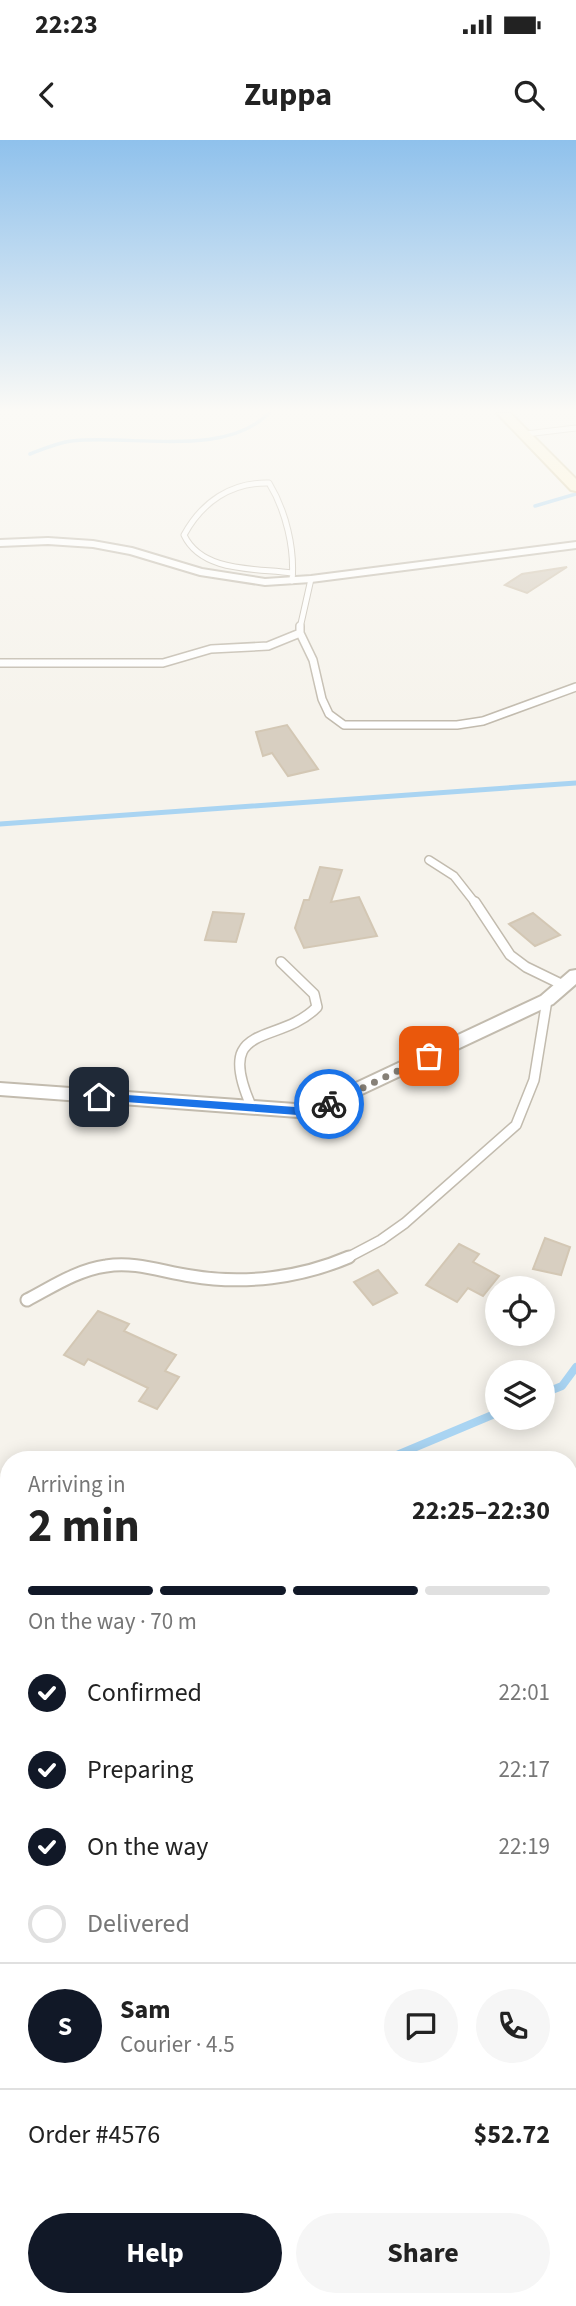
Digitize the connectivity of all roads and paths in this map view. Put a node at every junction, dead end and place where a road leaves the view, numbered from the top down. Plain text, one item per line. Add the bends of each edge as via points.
1 (196, 514) edge
2 (282, 514) edge
3 (0, 543) edge
4 (576, 545) edge
5 (292, 577) junction
6 (311, 579) junction
7 (300, 633) junction
8 (0, 663) edge
9 (576, 687) edge
10 (429, 860) dead end
11 (281, 962) dead end
12 (570, 980) edge
13 (547, 1000) junction
14 (0, 1089) edge
15 (252, 1108) junction
16 (27, 1300) dead end

1 - 5 lane via 185,543 203,559
2 - 5 lane via 294,557
3 - 5 street via 93,544 223,577 265,582
4 - 6 street
5 - 6 street
6 - 7 lane
7 - 8 lane via 268,646 211,649 163,663
7 - 9 lane via 329,714 344,724 483,721
10 - 12 lane via 468,892 510,955 526,967
11 - 15 lane via 314,994 317,1007 307,1018 253,1040 241,1053 236,1068
12 - 13 street
13 - 15 street via 311,1112
13 - 16 lane via 538,1069 516,1125 401,1227 367,1251 276,1278 196,1277 107,1265 79,1272
14 - 15 street

